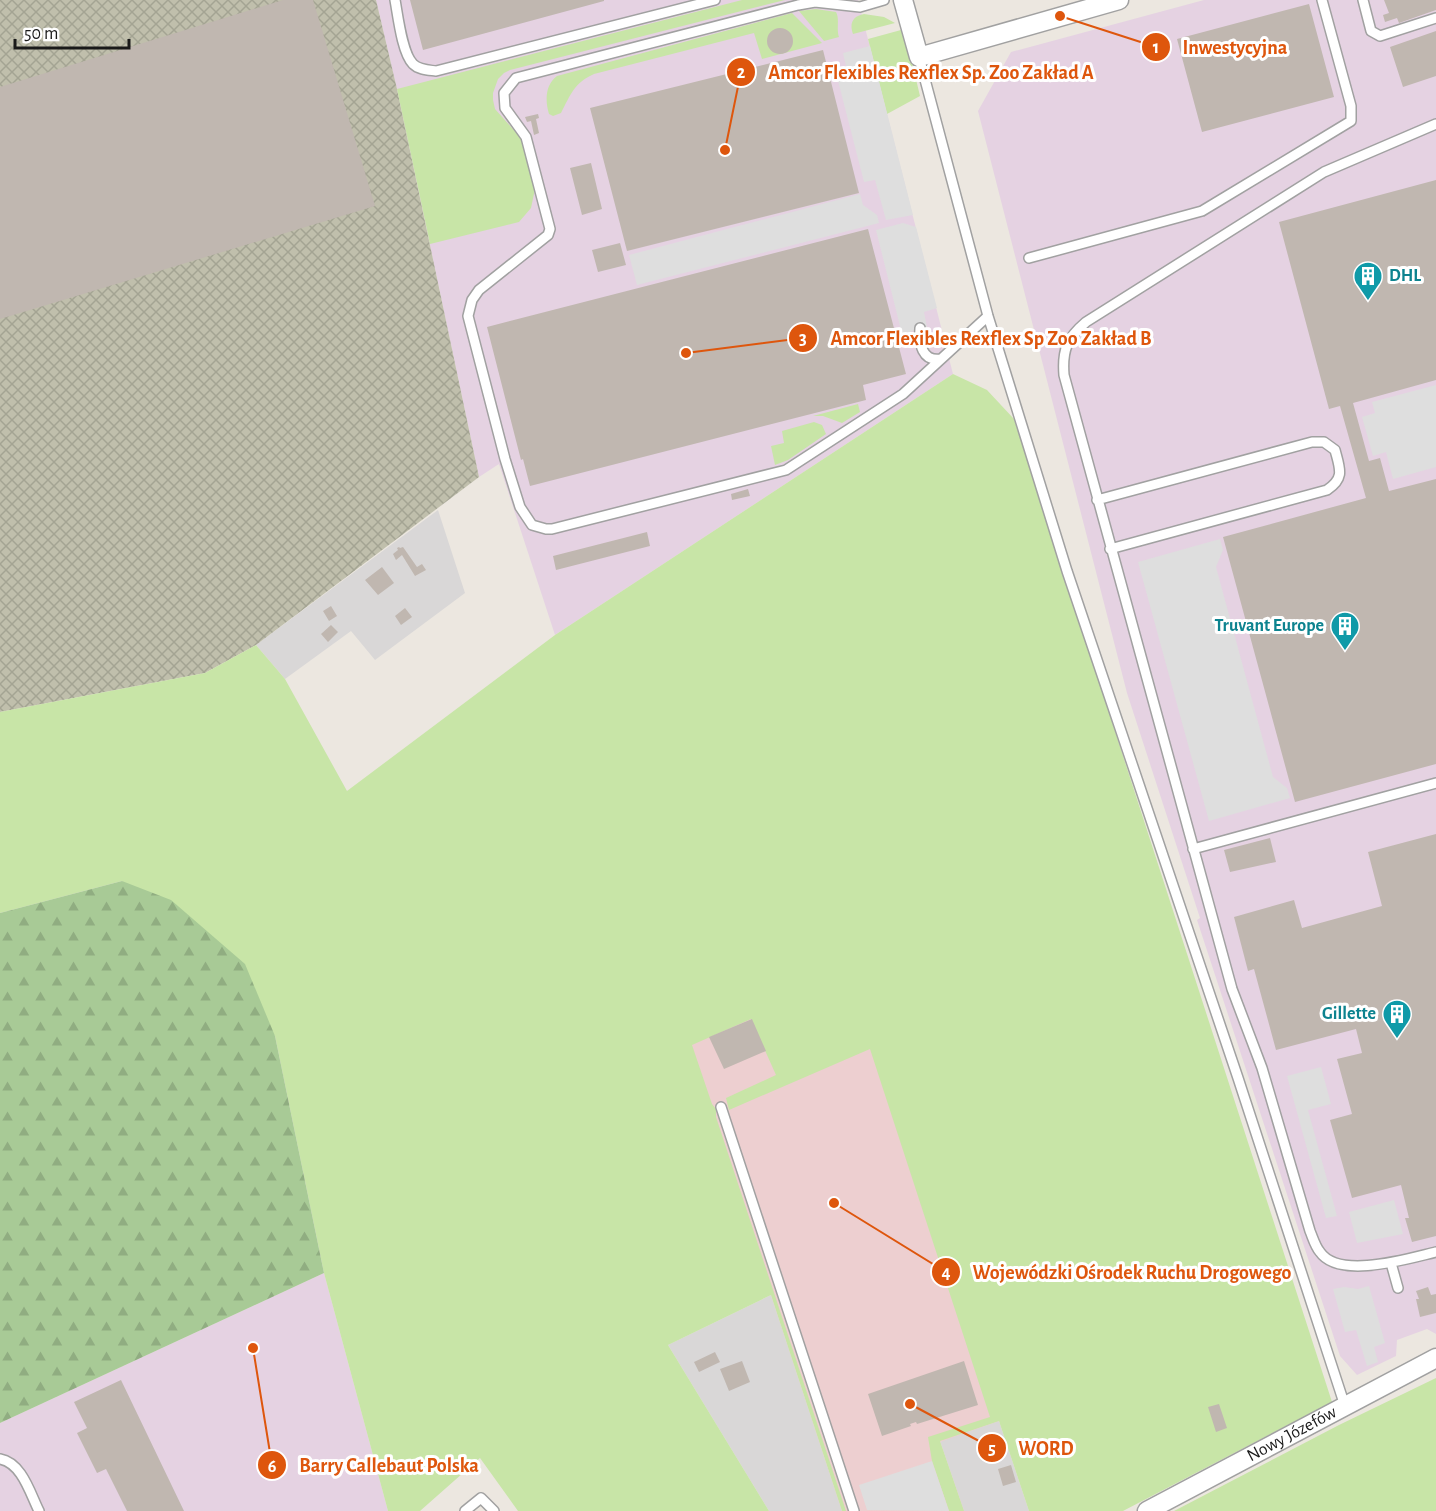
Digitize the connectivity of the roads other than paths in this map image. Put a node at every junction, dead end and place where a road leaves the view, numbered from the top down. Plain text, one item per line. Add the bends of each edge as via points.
1 (395, 0) edge
2 (715, 0) edge
3 (885, 0) edge
4 (903, 0) edge
5 (1119, 0) edge
6 (1322, 0) edge
7 (1363, 0) edge
8 (1436, 18) edge
9 (919, 57) junction
10 (1436, 124) edge
11 (1029, 258) dead end
12 (988, 316) junction
13 (920, 328) dead end
14 (941, 359) junction
15 (1097, 500) junction
16 (1110, 549) junction
17 (1436, 783) edge
18 (1193, 849) junction
19 (722, 1107) dead end
20 (1436, 1252) edge
21 (1390, 1263) junction
22 (1398, 1288) dead end
23 (1436, 1358) edge
24 (1345, 1406) junction
25 (0, 1459) edge
26 (39, 1511) edge
27 (465, 1511) edge
28 (494, 1511) edge
29 (854, 1511) edge
30 (1148, 1511) edge

1 - 2 lane via 407,55 420,69 436,71
3 - 14 lane via 853,7 811,2 516,78 503,100 526,137 550,230 479,290 468,316 520,507 532,525 546,529 786,470 903,394
4 - 9 street
5 - 9 street
6 - 11 lane via 1351,106 1351,121 1202,211
7 - 8 lane via 1371,31 1380,36
9 - 12 lane
10 - 15 lane via 1324,172 1074,332 1066,345 1064,375
12 - 14 lane
12 - 24 lane via 1066,571
13 - 14 lane via 924,355
15 - 16 lane
15 - 16 lane via 1312,442 1324,442 1335,450 1341,473 1336,484 1327,490
16 - 18 lane
17 - 18 lane
18 - 21 lane via 1232,989 1262,1068 1320,1254 1333,1262 1356,1266
19 - 29 lane
20 - 21 lane
21 - 22 lane
23 - 24 street, Nowy Józefów
24 - 30 street, Nowy Józefów
25 - 26 lane via 19,1470
27 - 28 lane via 481,1498

